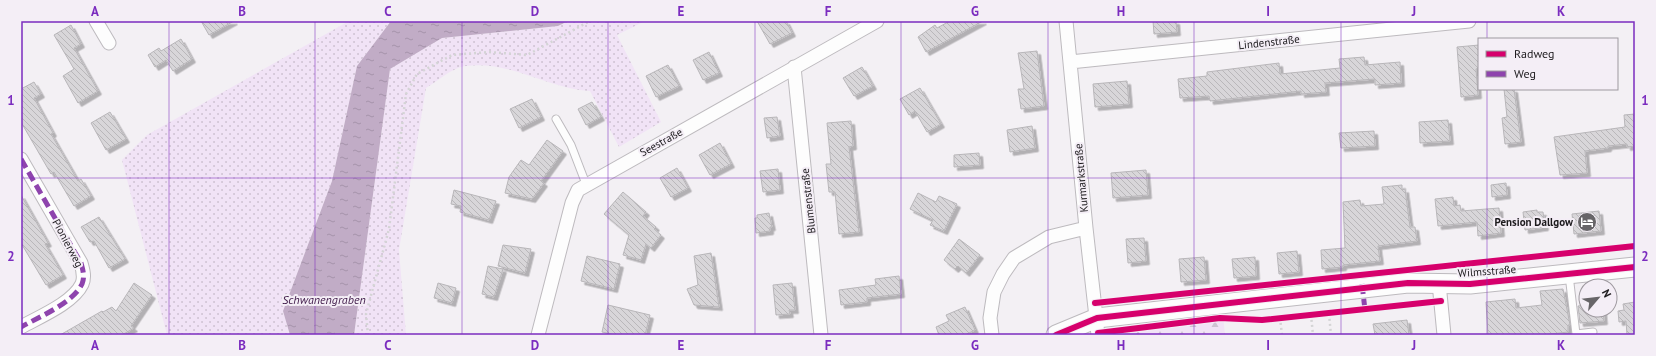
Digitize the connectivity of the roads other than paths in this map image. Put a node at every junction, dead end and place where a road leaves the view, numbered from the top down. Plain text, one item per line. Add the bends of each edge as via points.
1 (96, 21) edge
2 (877, 21) edge
3 (1066, 21) edge
4 (1469, 21) edge
5 (109, 43) dead end
6 (1070, 62) junction
7 (794, 67) junction
8 (556, 119) dead end
9 (21, 159) edge
10 (586, 184) junction
11 (1086, 228) junction
12 (1635, 267) edge
13 (1568, 274) junction
14 (1439, 283) junction
15 (21, 327) edge
16 (1098, 327) edge
17 (1593, 332) dead end
18 (538, 335) edge
19 (822, 335) edge
20 (992, 335) edge
21 (1056, 335) edge
22 (1444, 335) edge

1 - 5 street
2 - 7 street, Seestraße
3 - 6 street, Kurmarkstraße
4 - 6 street, Lindenstraße
6 - 11 street, Kurmarkstraße
7 - 10 street, Seestraße
7 - 19 street, Blumenstraße
8 - 10 lane
9 - 15 street, Pionierweg via 81,263 84,274 83,283 67,301
10 - 18 street, Seestraße via 578,190 572,202
11 - 16 street, Kurmarkstraße
11 - 20 street via 1049,237 1014,258 994,292 990,318
12 - 13 street, Wilmsstraße
13 - 14 street, Wilmsstraße via 1470,284
13 - 17 lane via 1576,334
14 - 16 street, Wilmsstraße via 1408,283
14 - 22 street
16 - 21 street, Wilmsstraße

